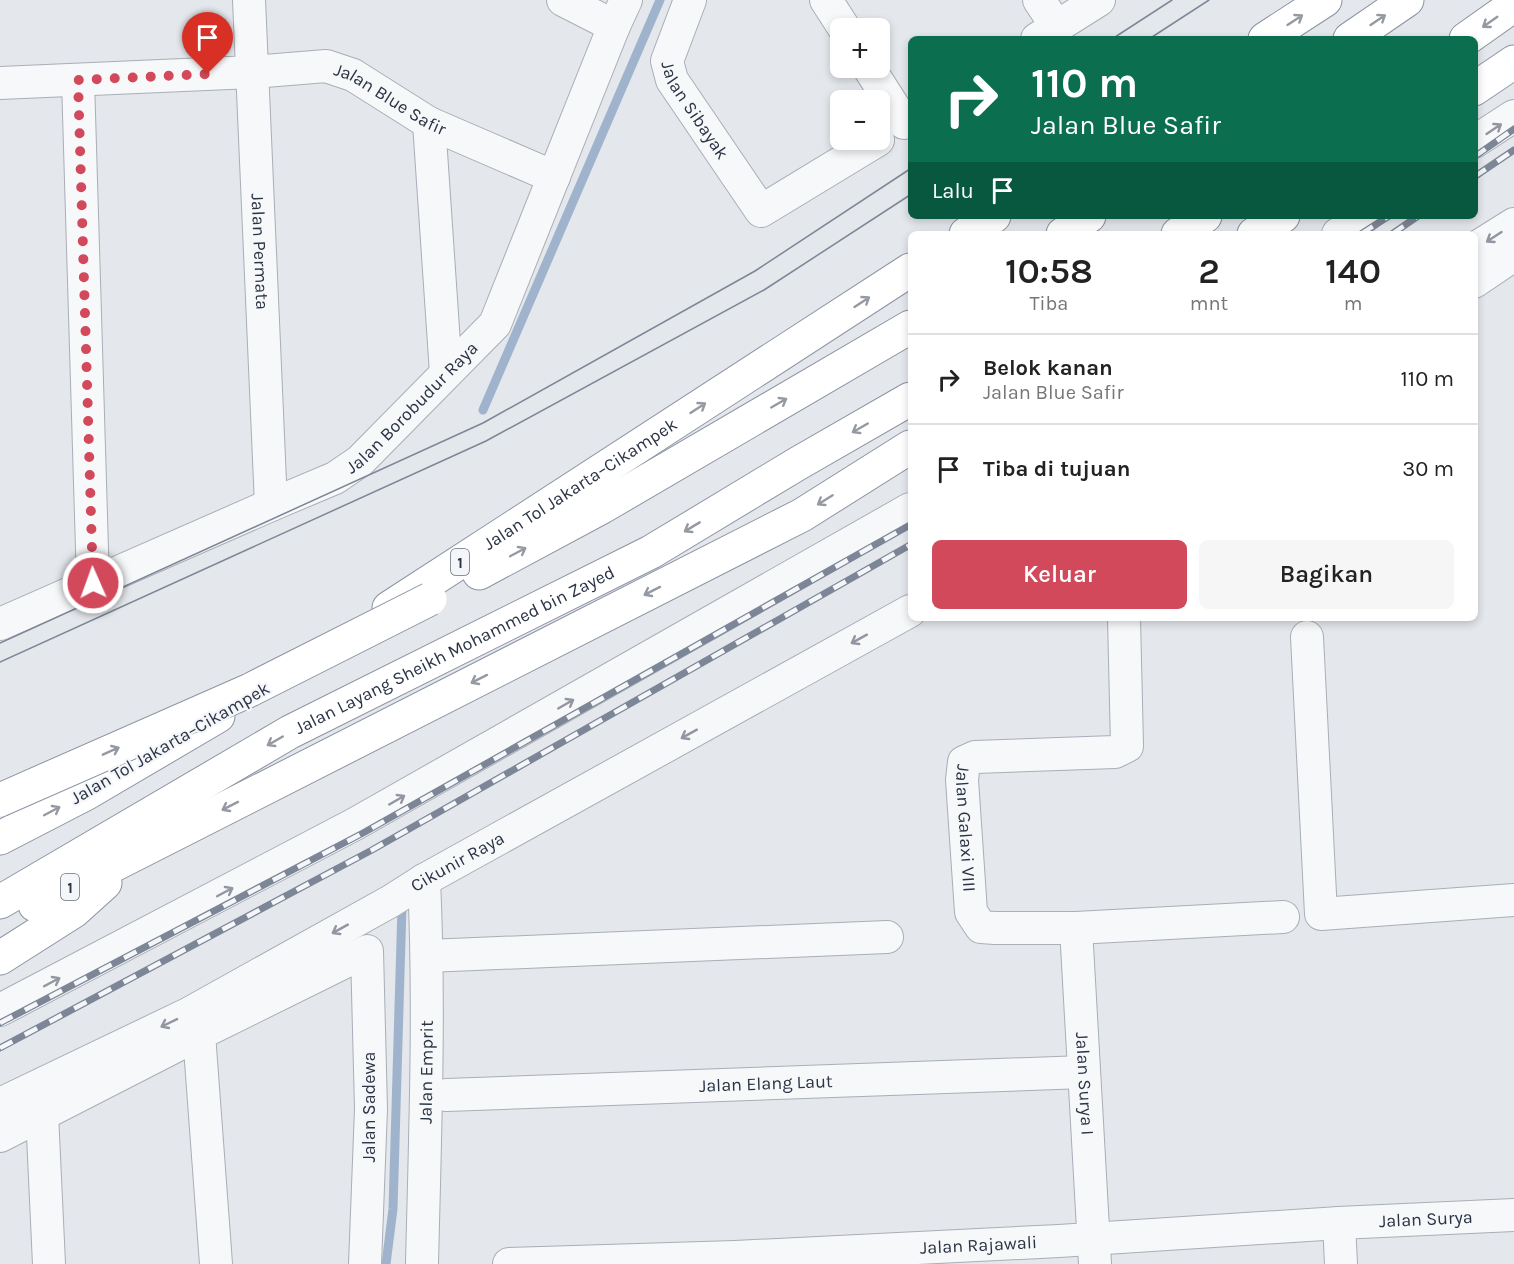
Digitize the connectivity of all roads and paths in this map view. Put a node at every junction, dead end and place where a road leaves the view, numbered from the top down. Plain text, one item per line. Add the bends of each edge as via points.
1 (249, 0) edge
2 (563, 0) edge
3 (690, 0) edge
4 (826, 0) edge
5 (1039, 0) edge
6 (1099, 0) edge
7 (1325, 0) edge
8 (1407, 0) edge
9 (1514, 5) edge
10 (620, 13) edge
11 (838, 18) edge
12 (1047, 33) edge
13 (1270, 36) edge
14 (1354, 36) edge
15 (1470, 36) edge
16 (1514, 62) edge
17 (252, 72) junction
18 (873, 78) edge
19 (78, 80) junction
20 (0, 83) edge
21 (1478, 86) edge
22 (1514, 116) edge
23 (429, 123) junction
24 (893, 130) edge
25 (1478, 139) edge
26 (554, 177) junction
27 (989, 219) edge
28 (1085, 219) edge
29 (1200, 219) edge
30 (1278, 219) edge
31 (1360, 219) edge
32 (1514, 224) edge
33 (971, 231) edge
34 (1067, 231) edge
35 (1182, 231) edge
36 (1259, 231) edge
37 (1342, 231) edge
38 (1478, 246) edge
39 (1514, 255) edge
40 (908, 271) edge
41 (1478, 279) edge
42 (908, 328) edge
43 (446, 373) junction
44 (908, 400) edge
45 (908, 448) edge
46 (270, 505) junction
47 (908, 510) edge
48 (93, 583) junction
49 (908, 612) edge
50 (1124, 621) edge
51 (0, 624) edge
52 (1307, 638) dead end
53 (0, 800) edge
54 (0, 838) edge
55 (140, 852) junction
56 (424, 880) junction
57 (1514, 900) edge
58 (0, 902) edge
59 (1283, 916) dead end
60 (0, 923) edge
61 (1076, 928) junction
62 (887, 937) dead end
63 (427, 956) junction
64 (0, 958) edge
65 (0, 1010) edge
66 (199, 1034) junction
67 (1084, 1072) junction
68 (446, 1095) dead end
69 (0, 1104) edge
70 (42, 1114) junction
71 (0, 1136) edge
72 (1514, 1215) edge
73 (1339, 1223) junction
74 (1095, 1251) edge
75 (920, 1256) edge
76 (735, 1261) edge
77 (50, 1264) edge
78 (216, 1264) edge
79 (365, 1264) edge
80 (422, 1264) edge
81 (509, 1264) edge
82 (1341, 1264) edge

1 - 17 street, Jalan Permata
2 - 10 street
3 - 24 street, Jalan Sibayak via 667,62 672,80 761,211
4 - 11 street
5 - 12 street
6 - 12 street
13 -> 7 highway
14 -> 8 highway
9 -> 15 highway
10 - 26 street, Jalan Borobudur Raya
16 - 21 highway
17 - 19 street, Jalan Blue Safir
17 - 23 street, Jalan Blue Safir via 326,66 353,75
17 - 46 street, Jalan Permata
18 - 24 street
19 - 20 street, Jalan Blue Safir
19 - 48 street
25 -> 22 street
23 - 26 street, Jalan Blue Safir
23 - 43 street
26 - 43 street, Jalan Borobudur Raya via 495,324
27 - 33 highway
28 - 34 highway
29 - 35 highway
30 - 36 highway
31 - 37 street
32 -> 38 street
39 - 41 street
54 -> 40 highway, Jalan Tol Jakarta–Cikampek / 1 via 87,793 246,700
53 -> 42 highway, 1, bridge via 250,690 430,599 602,507
43 - 46 street, Jalan Borobudur Raya via 360,460 335,478
44 -> 58 highway, Jalan Layang Sheikh Mohammed bin Zayed / 1 via 651,552 290,732
45 -> 55 highway, 1 via 801,515
46 - 48 street, Jalan Borobudur Raya
65 -> 47 street via 355,824
48 - 51 street, Jalan Borobudur Raya
49 -> 56 street, Cikunir Raya
50 - 61 street, Jalan Galaxi VIII via 1127,746 1115,752 975,757 964,762 971,912 981,927
52 - 57 street via 1321,914
55 - 60 highway, 1
55 - 64 highway via 74,911
56 - 63 street, Jalan Emprit
56 -> 69 street, Cikunir Raya via 188,1014
59 - 61 street
61 - 67 street, Jalan Surya I
62 - 63 street
63 - 80 street, Jalan Emprit
66 - 70 street
66 - 78 street
66 - 79 street, Jalan Sadewa via 367,951 371,1109
67 - 68 street, Jalan Elang Laut
67 - 74 street, Jalan Surya I
70 - 71 street
70 - 77 street
72 - 73 street, Jalan Surya
73 - 74 street, Jalan Rajawali
73 - 82 street
74 - 75 street, Jalan Rajawali
75 - 76 street, Jalan Rajawali
76 - 81 street, Jalan Rajawali

